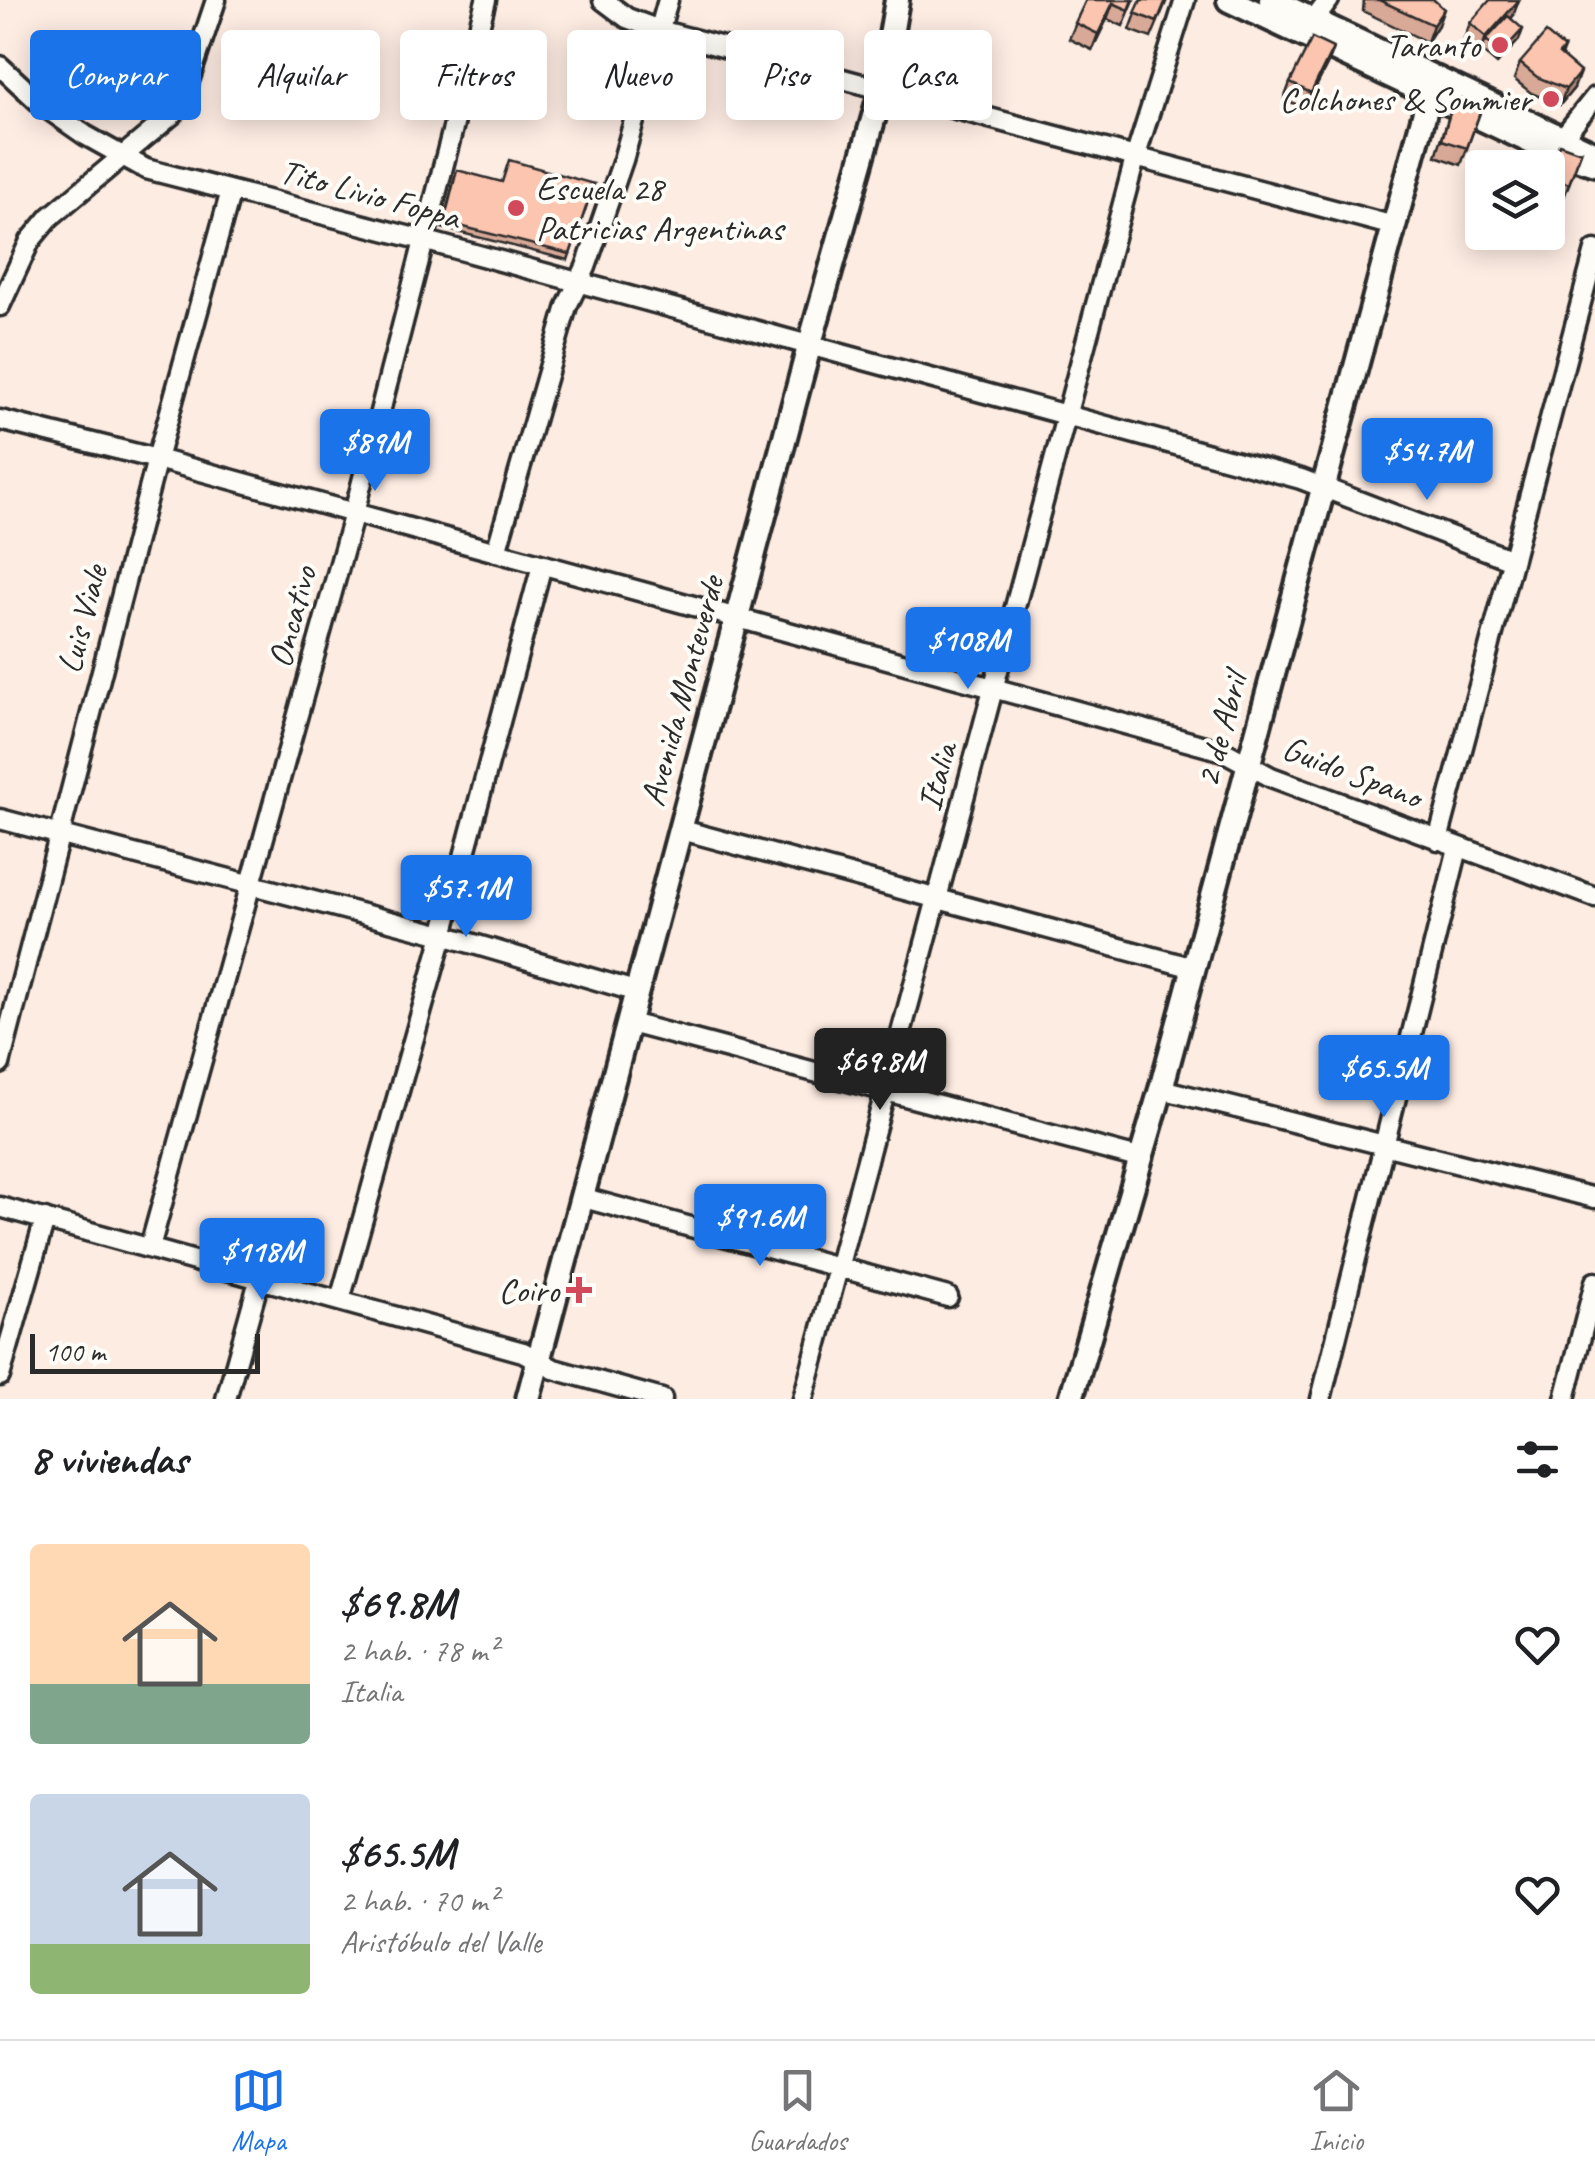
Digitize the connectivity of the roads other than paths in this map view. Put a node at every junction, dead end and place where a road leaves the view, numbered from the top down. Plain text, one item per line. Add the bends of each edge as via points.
1 (216, 0) edge
2 (486, 0) edge
3 (603, 0) edge
4 (668, 0) edge
5 (897, 0) edge
6 (1185, 0) edge
7 (1229, 0) edge
8 (1271, 0) edge
9 (1328, 0) edge
10 (1314, 20) junction
11 (659, 30) joint
12 (894, 30) edge
13 (706, 42) edge
14 (0, 66) edge
15 (864, 83) edge
16 (1431, 86) junction
17 (1595, 97) edge
18 (992, 117) edge
19 (634, 120) edge
20 (873, 120) edge
21 (1563, 136) junction
22 (1595, 154) edge
23 (1136, 156) junction
24 (121, 158) junction
25 (1595, 164) edge
26 (231, 191) junction
27 (1394, 226) junction
28 (423, 240) junction
29 (1595, 250) edge
30 (578, 284) junction
31 (0, 306) edge
32 (809, 347) junction
33 (1068, 416) junction
34 (0, 420) edge
35 (157, 459) junction
36 (1323, 488) junction
37 (354, 513) junction
38 (496, 552) junction
39 (1512, 560) junction
40 (542, 565) junction
41 (738, 617) junction
42 (994, 687) junction
43 (1248, 764) junction
44 (0, 819) edge
45 (682, 830) junction
46 (60, 834) junction
47 (1438, 840) junction
48 (1458, 848) junction
49 (253, 886) junction
50 (938, 897) junction
51 (1595, 897) edge
52 (443, 935) junction
53 (1194, 968) junction
54 (638, 992) junction
55 (630, 1023) junction
56 (0, 1064) edge
57 (1161, 1089) junction
58 (888, 1090) junction
59 (1385, 1145) junction
60 (1142, 1158) junction
61 (584, 1198) junction
62 (1595, 1198) edge
63 (0, 1206) edge
64 (45, 1219) junction
65 (150, 1247) junction
66 (839, 1265) junction
67 (260, 1277) junction
68 (1595, 1282) edge
69 (948, 1297) dead end
70 (340, 1300) junction
71 (539, 1360) junction
72 (0, 1376) edge
73 (226, 1399) edge
74 (528, 1399) edge
75 (662, 1399) edge
76 (803, 1399) edge
77 (1071, 1399) edge
78 (1321, 1399) edge
79 (1565, 1399) edge

1 - 24 street via 184,96 173,114
2 - 28 street, Oncativo
3 - 11 street
4 - 11 street
5 - 12 main road, Avenida Monteverde
6 - 23 street, Italia
7 - 16 main road
8 - 10 main road
9 - 10 street
10 - 16 main road
13 - 15 street
14 - 24 street, Tito Livio Foppa via 42,105
16 - 21 main road
16 - 25 main road via 1540,146
16 - 27 main road, 2 de Abril
17 - 21 street
18 - 23 street
19 - 30 street
20 - 32 main road, Avenida Monteverde
21 - 22 main road
23 - 27 street
23 - 33 street, Italia
24 - 26 street, Tito Livio Foppa
24 - 31 street via 30,241
26 - 28 street, Tito Livio Foppa
26 - 35 street, Luis Viale
27 - 36 main road, 2 de Abril
28 - 30 street, Tito Livio Foppa
28 - 37 street, Oncativo
29 - 39 street
30 - 32 street, Tito Livio Foppa
30 - 38 street
32 - 33 street, Tito Livio Foppa
32 - 41 main road, Avenida Monteverde
33 - 36 street, Tito Livio Foppa
33 - 42 street, Italia
34 - 35 street, Guido Spano
35 - 37 street, Guido Spano
35 - 46 street, Luis Viale
36 - 39 street, Tito Livio Foppa
36 - 43 main road, 2 de Abril
37 - 38 street, Guido Spano
37 - 49 street, Oncativo
38 - 40 street, Guido Spano
39 - 47 street
40 - 41 street, Guido Spano
40 - 52 street
41 - 42 street, Guido Spano
41 - 45 main road, Avenida Monteverde
42 - 43 street, Guido Spano via 1223,751
42 - 50 street, Italia
43 - 47 street, Guido Spano
43 - 53 main road, 2 de Abril
44 - 46 street
45 - 50 street
45 - 54 main road, Avenida Monteverde
46 - 49 street
46 - 56 street, Luis Viale
47 - 48 street, Guido Spano
48 - 51 street, Guido Spano
48 - 59 street
49 - 52 street
49 - 65 street, Oncativo
50 - 53 street
50 - 58 street, Italia
52 - 54 street
52 - 70 street
53 - 57 main road, 2 de Abril
54 - 55 main road, Avenida Monteverde
55 - 58 street
55 - 61 main road, Avenida Monteverde
57 - 59 street
57 - 60 main road, 2 de Abril
58 - 60 street
58 - 66 street, Italia
59 - 62 street
59 - 78 street
60 - 77 main road, 2 de Abril
61 - 66 street
61 - 71 main road, Avenida Monteverde
63 - 64 street
64 - 65 street
64 - 72 street
65 - 67 street
66 - 69 street
66 - 76 street, Italia
67 - 70 street
67 - 73 street
68 - 79 street
70 - 71 street
71 - 74 main road, Avenida Monteverde
71 - 75 street

